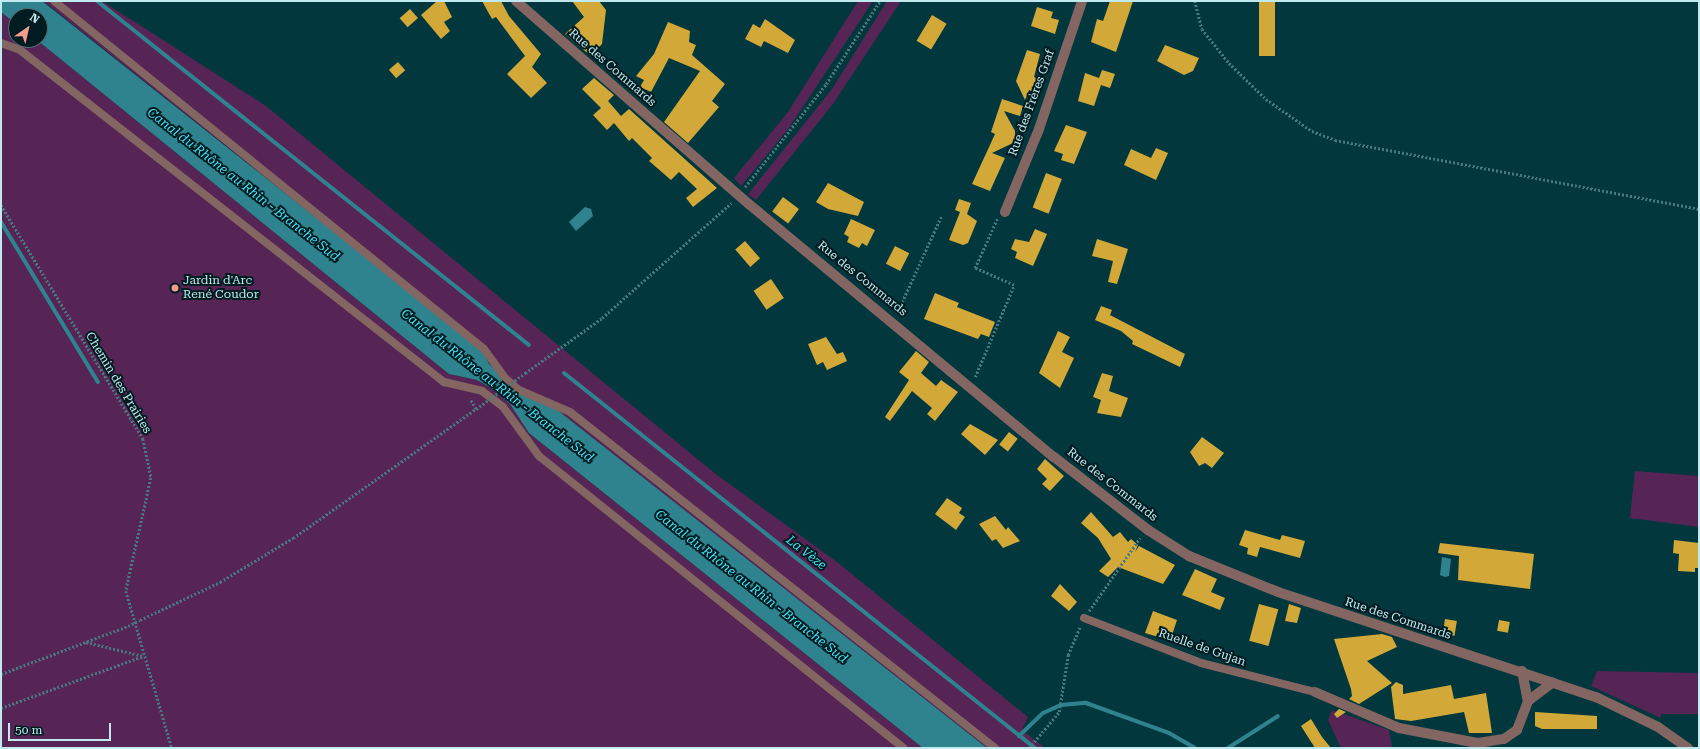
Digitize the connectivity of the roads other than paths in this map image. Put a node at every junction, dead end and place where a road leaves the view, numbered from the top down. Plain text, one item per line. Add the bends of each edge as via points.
1 (54, 1) edge
2 (516, 1) edge
3 (1082, 1) edge
4 (1, 43) edge
5 (1005, 212) road end
6 (1084, 618) road end
7 (1522, 671) junction
8 (1553, 682) junction
9 (1315, 692) joint
10 (1528, 701) junction
11 (903, 748) edge
12 (995, 748) edge
13 (1688, 748) edge

1 - 12 lane via 478,344 519,390 570,412
2 - 7 street, Rue des Commards, bridge via 750,205 1146,528 1189,556 1232,576 1420,641
3 - 5 street, Rue des Frères Graf via 1039,129
4 - 11 lane via 20,50 444,382 482,392 503,407 538,456
6 - 9 lane, Ruelle de Gujan via 1201,663
7 - 8 street, Rue des Commards
7 - 10 street
8 - 10 street
8 - 13 street, Rue des Commards via 1626,711
9 - 10 street via 1399,728 1478,743 1504,739 1517,730

